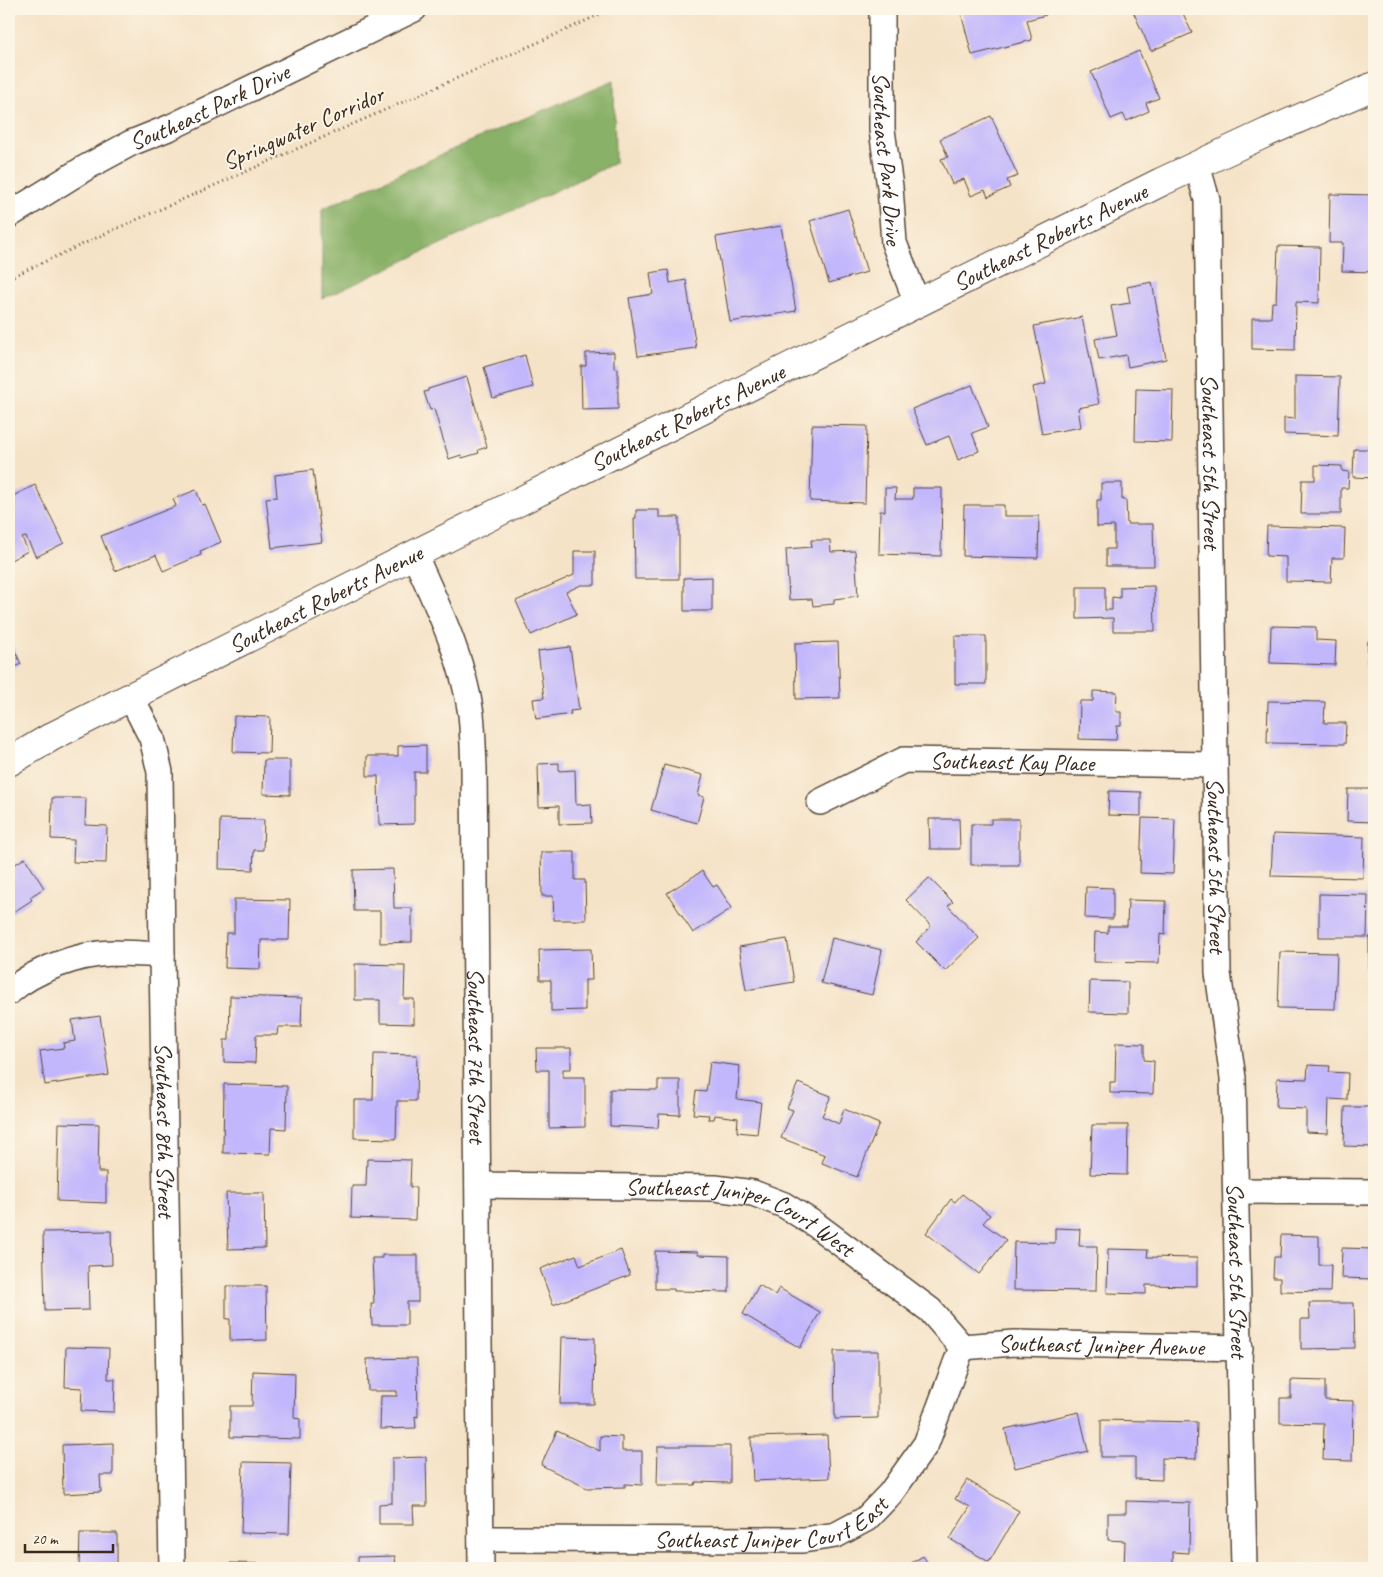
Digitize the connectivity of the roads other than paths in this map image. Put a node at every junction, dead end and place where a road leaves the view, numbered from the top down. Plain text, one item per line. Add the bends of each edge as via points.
1 (414, 9) edge
2 (882, 9) edge
3 (1374, 86) edge
4 (1197, 164) junction
5 (9, 215) edge
6 (917, 303) junction
7 (414, 554) junction
8 (131, 697) junction
9 (9, 762) edge
10 (1214, 765) junction
11 (820, 802) dead end
12 (162, 955) junction
13 (9, 992) edge
14 (478, 1185) junction
15 (1236, 1191) junction
16 (1374, 1192) edge
17 (962, 1347) junction
18 (1240, 1348) junction
19 (481, 1539) junction
20 (172, 1568) edge
21 (481, 1568) edge
22 (1244, 1568) edge

1 - 5 street, Southeast Park Drive via 171,127 131,143
2 - 6 street, Southeast Park Drive via 882,130 894,243
3 - 4 street, Southeast Roberts Avenue
4 - 6 street, Southeast Roberts Avenue
4 - 10 street, Southeast 5th Street via 1207,200
6 - 7 street, Southeast Roberts Avenue
7 - 8 street, Southeast Roberts Avenue
7 - 14 street, Southeast 7th Street via 441,613 471,714
8 - 9 street, Southeast Roberts Avenue
8 - 12 street, Southeast 8th Street via 152,738 160,772
10 - 11 street, Southeast Kay Place via 904,760
10 - 15 street, Southeast 5th Street via 1218,973 1233,1078
12 - 13 street via 111,953 76,959 43,970
12 - 20 street, Southeast 8th Street
14 - 17 street, Southeast Juniper Court West via 715,1188 753,1193 784,1205 816,1225 930,1310
14 - 19 street, Southeast 7th Street
15 - 16 street
15 - 18 street, Southeast 5th Street
17 - 18 street, Southeast Juniper Avenue via 1014,1343
17 - 19 street, Southeast Juniper Court East via 926,1444 890,1494 866,1519 836,1534 803,1540
18 - 22 street, Southeast 5th Street
19 - 21 street, Southeast 7th Street

